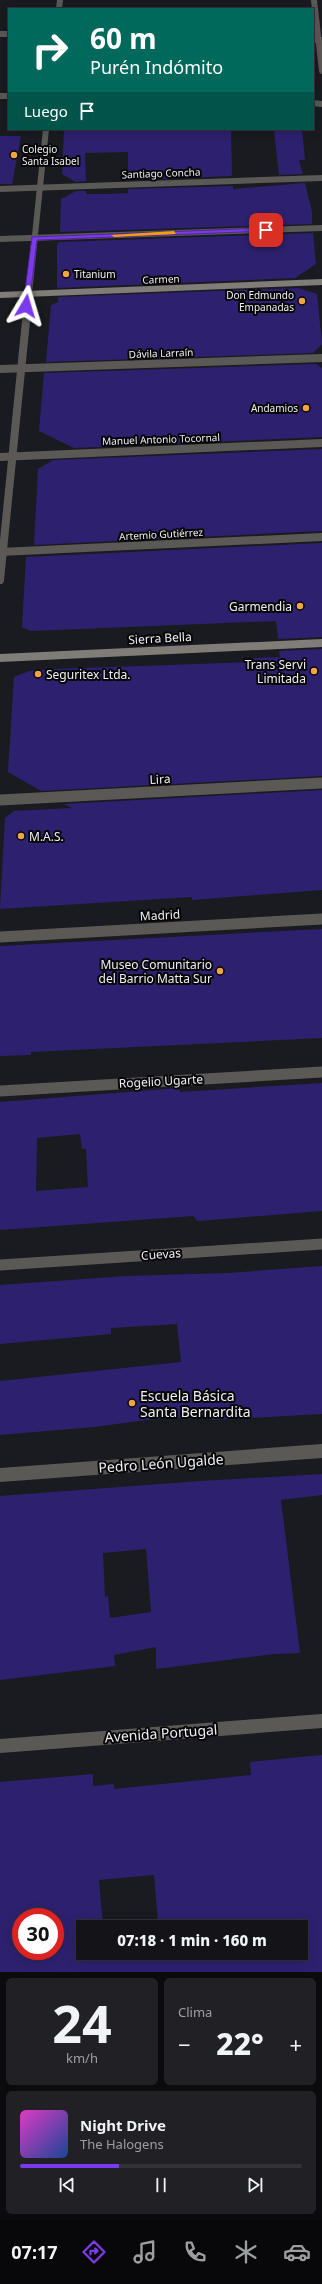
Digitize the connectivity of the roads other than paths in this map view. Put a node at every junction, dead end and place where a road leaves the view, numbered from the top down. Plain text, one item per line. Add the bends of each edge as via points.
1 (314, 0) edge
2 (318, 40) edge
3 (322, 71) edge
4 (46, 130) edge
5 (322, 178) edge
6 (39, 188) junction
7 (0, 189) edge
8 (322, 228) edge
9 (34, 238) junction
10 (0, 239) edge
11 (322, 282) edge
12 (28, 294) junction
13 (0, 295) edge
14 (322, 358) edge
15 (20, 368) junction
16 (0, 369) edge
17 (322, 443) edge
18 (12, 456) junction
19 (0, 457) edge
20 (322, 537) edge
21 (1, 552) edge
22 (0, 580) edge
23 (322, 643) edge
24 (0, 658) edge
25 (322, 783) edge
26 (0, 800) edge
27 (322, 919) edge
28 (0, 937) edge
29 (322, 1072) edge
30 (0, 1091) edge
31 (322, 1244) edge
32 (0, 1265) edge
33 (322, 1451) edge
34 (0, 1475) edge
35 (322, 1721) edge
36 (0, 1746) edge

1 - 2 street
2 - 3 street
4 - 6 street
5 - 6 street, Santiago Concha
6 - 7 street, Santiago Concha
6 - 9 street
8 - 9 street
9 - 10 street
9 - 12 street
11 - 12 main road, Carmen
12 - 13 main road, Carmen
12 - 15 street
14 - 15 street, Dávila Larraín
15 - 16 street, Dávila Larraín
15 - 18 street
17 - 18 street, Manuel Antonio Tocornal
18 - 19 street, Manuel Antonio Tocornal
18 - 21 street
20 - 21 street, Artemio Gutiérrez
21 - 22 street
23 - 24 main road, Sierra Bella
25 - 26 street, Lira
27 - 28 street, Madrid
29 - 30 street, Rogelio Ugarte
31 - 32 street, Cuevas
33 - 34 street, Pedro León Ugalde
35 - 36 street, Avenida Portugal

